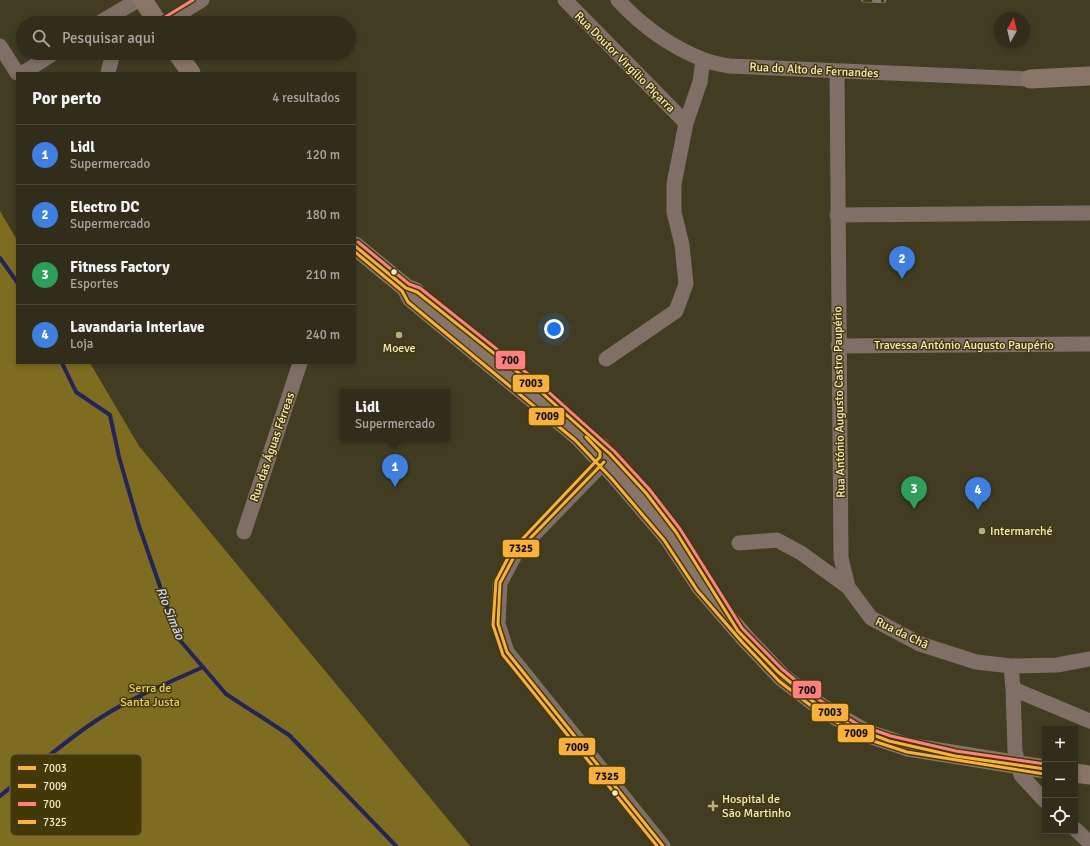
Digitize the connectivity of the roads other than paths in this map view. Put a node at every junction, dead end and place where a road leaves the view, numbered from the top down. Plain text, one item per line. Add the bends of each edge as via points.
1 (138, 0) edge
2 (143, 0) edge
3 (202, 0) edge
4 (565, 0) edge
5 (618, 0) edge
6 (114, 12) edge
7 (153, 16) edge
8 (176, 16) edge
9 (0, 46) edge
10 (43, 60) edge
11 (111, 60) edge
12 (182, 60) edge
13 (703, 60) junction
14 (16, 72) edge
15 (25, 72) edge
16 (108, 72) edge
17 (190, 72) edge
18 (837, 72) junction
19 (1090, 76) edge
20 (1030, 80) junction
21 (1090, 82) edge
22 (686, 123) junction
23 (1090, 213) edge
24 (837, 215) junction
25 (356, 247) edge
26 (1090, 344) edge
27 (838, 346) junction
28 (606, 359) dead end
29 (300, 364) edge
30 (603, 454) junction
31 (244, 532) dead end
32 (739, 543) dead end
33 (848, 587) junction
34 (730, 621) junction
35 (1090, 659) edge
36 (1011, 666) junction
37 (1013, 689) junction
38 (1090, 721) edge
39 (1042, 769) edge
40 (1078, 773) edge
41 (1090, 775) edge
42 (1042, 798) edge
43 (1078, 832) edge
44 (1090, 843) edge
45 (663, 846) edge

1 - 6 street
2 - 7 main road
3 - 8 street
4 - 22 street, Rua Doutor Virgílio Piçarra
5 - 13 street, Rua do Alto de Fernandes via 636,19 669,43
9 - 14 street
10 - 15 street
11 - 16 street
12 - 17 main road
13 - 18 street, Rua do Alto de Fernandes via 729,66
13 - 22 street via 700,82
18 - 20 street, Rua do Alto de Fernandes
18 - 24 street, Rua António Augusto Castro Paupério
19 - 20 main road, Rua do Alto de Fernandes
20 - 21 main road, Rua do Alto de Fernandes
22 - 28 street via 674,184 674,212 682,245 686,284 676,311
23 - 24 street
24 - 27 street, Rua António Augusto Castro Paupério
25 - 30 main road via 406,288 411,298
26 - 27 street, Travessa António Augusto Paupério
27 - 33 street, Rua António Augusto Castro Paupério via 841,558
29 - 31 street, Rua das Águas Férreas
30 - 34 main road via 668,537 701,587
30 - 34 main road via 634,480 668,521
30 - 45 street via 516,553 500,583 498,624 507,652
32 - 33 street, Rua da Chã via 777,540 801,553
33 - 36 street, Rua da Chã via 871,618 920,644 976,662
34 - 39 main road, bridge via 782,677 822,708 866,733 908,747
35 - 36 street, Rua da Chã via 1057,665
36 - 37 street
37 - 38 street
37 - 42 street via 1015,751 1021,775
40 - 41 main road
43 - 44 street

